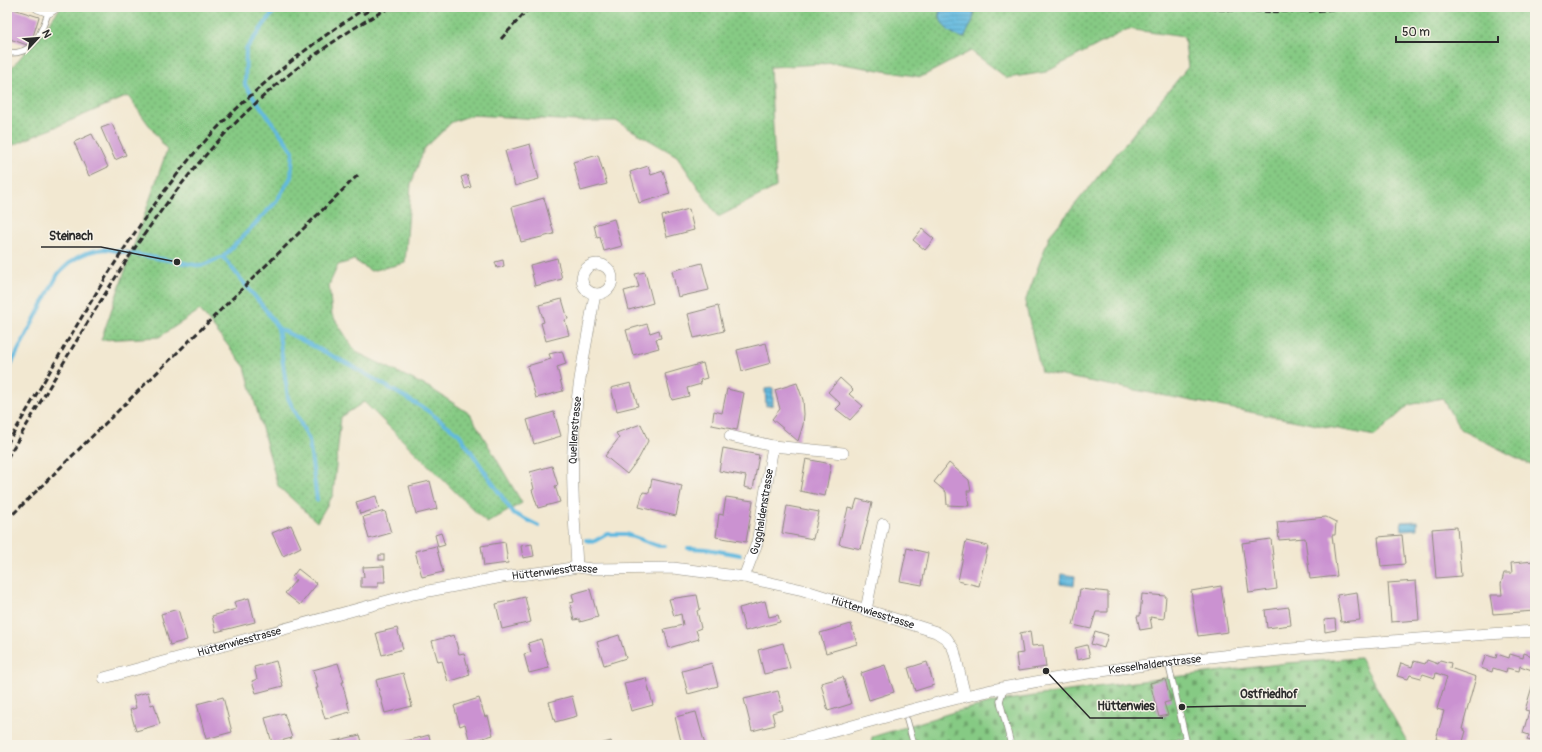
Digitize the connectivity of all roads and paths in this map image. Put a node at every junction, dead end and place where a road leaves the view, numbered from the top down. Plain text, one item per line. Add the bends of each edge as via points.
1 (38, 7) edge
2 (52, 9) edge
3 (7, 53) edge
4 (594, 294) dead end
5 (730, 436) dead end
6 (773, 446) junction
7 (843, 453) dead end
8 (883, 524) dead end
9 (577, 567) junction
10 (744, 576) junction
11 (866, 610) junction
12 (1535, 631) edge
13 (1168, 662) junction
14 (104, 678) dead end
15 (1004, 688) junction
16 (965, 696) junction
17 (908, 720) dead end
18 (783, 745) edge
19 (914, 745) edge
20 (1011, 745) edge
21 (1167, 745) edge

1 - 2 street
2 - 3 lane via 33,45 25,51
4 - 9 street, Quellenstrasse via 579,381 573,448
5 - 6 street
6 - 7 street
6 - 10 street, Gugghaldenstrasse via 757,543
8 - 11 street
9 - 10 street, Hüttenwiesstrasse via 673,568
9 - 14 street, Hüttenwiesstrasse via 502,577 413,594
10 - 11 street, Hüttenwiesstrasse via 803,590
11 - 16 street, Hüttenwiesstrasse via 936,632 947,639 954,650
12 - 13 street, Kesselhaldenstrasse via 1286,649
13 - 15 street, Kesselhaldenstrasse
13 - 21 lane via 1186,740
15 - 16 street, Kesselhaldenstrasse
15 - 20 lane via 1000,701
16 - 18 street, Kesselhaldenstrasse
17 - 19 lane

